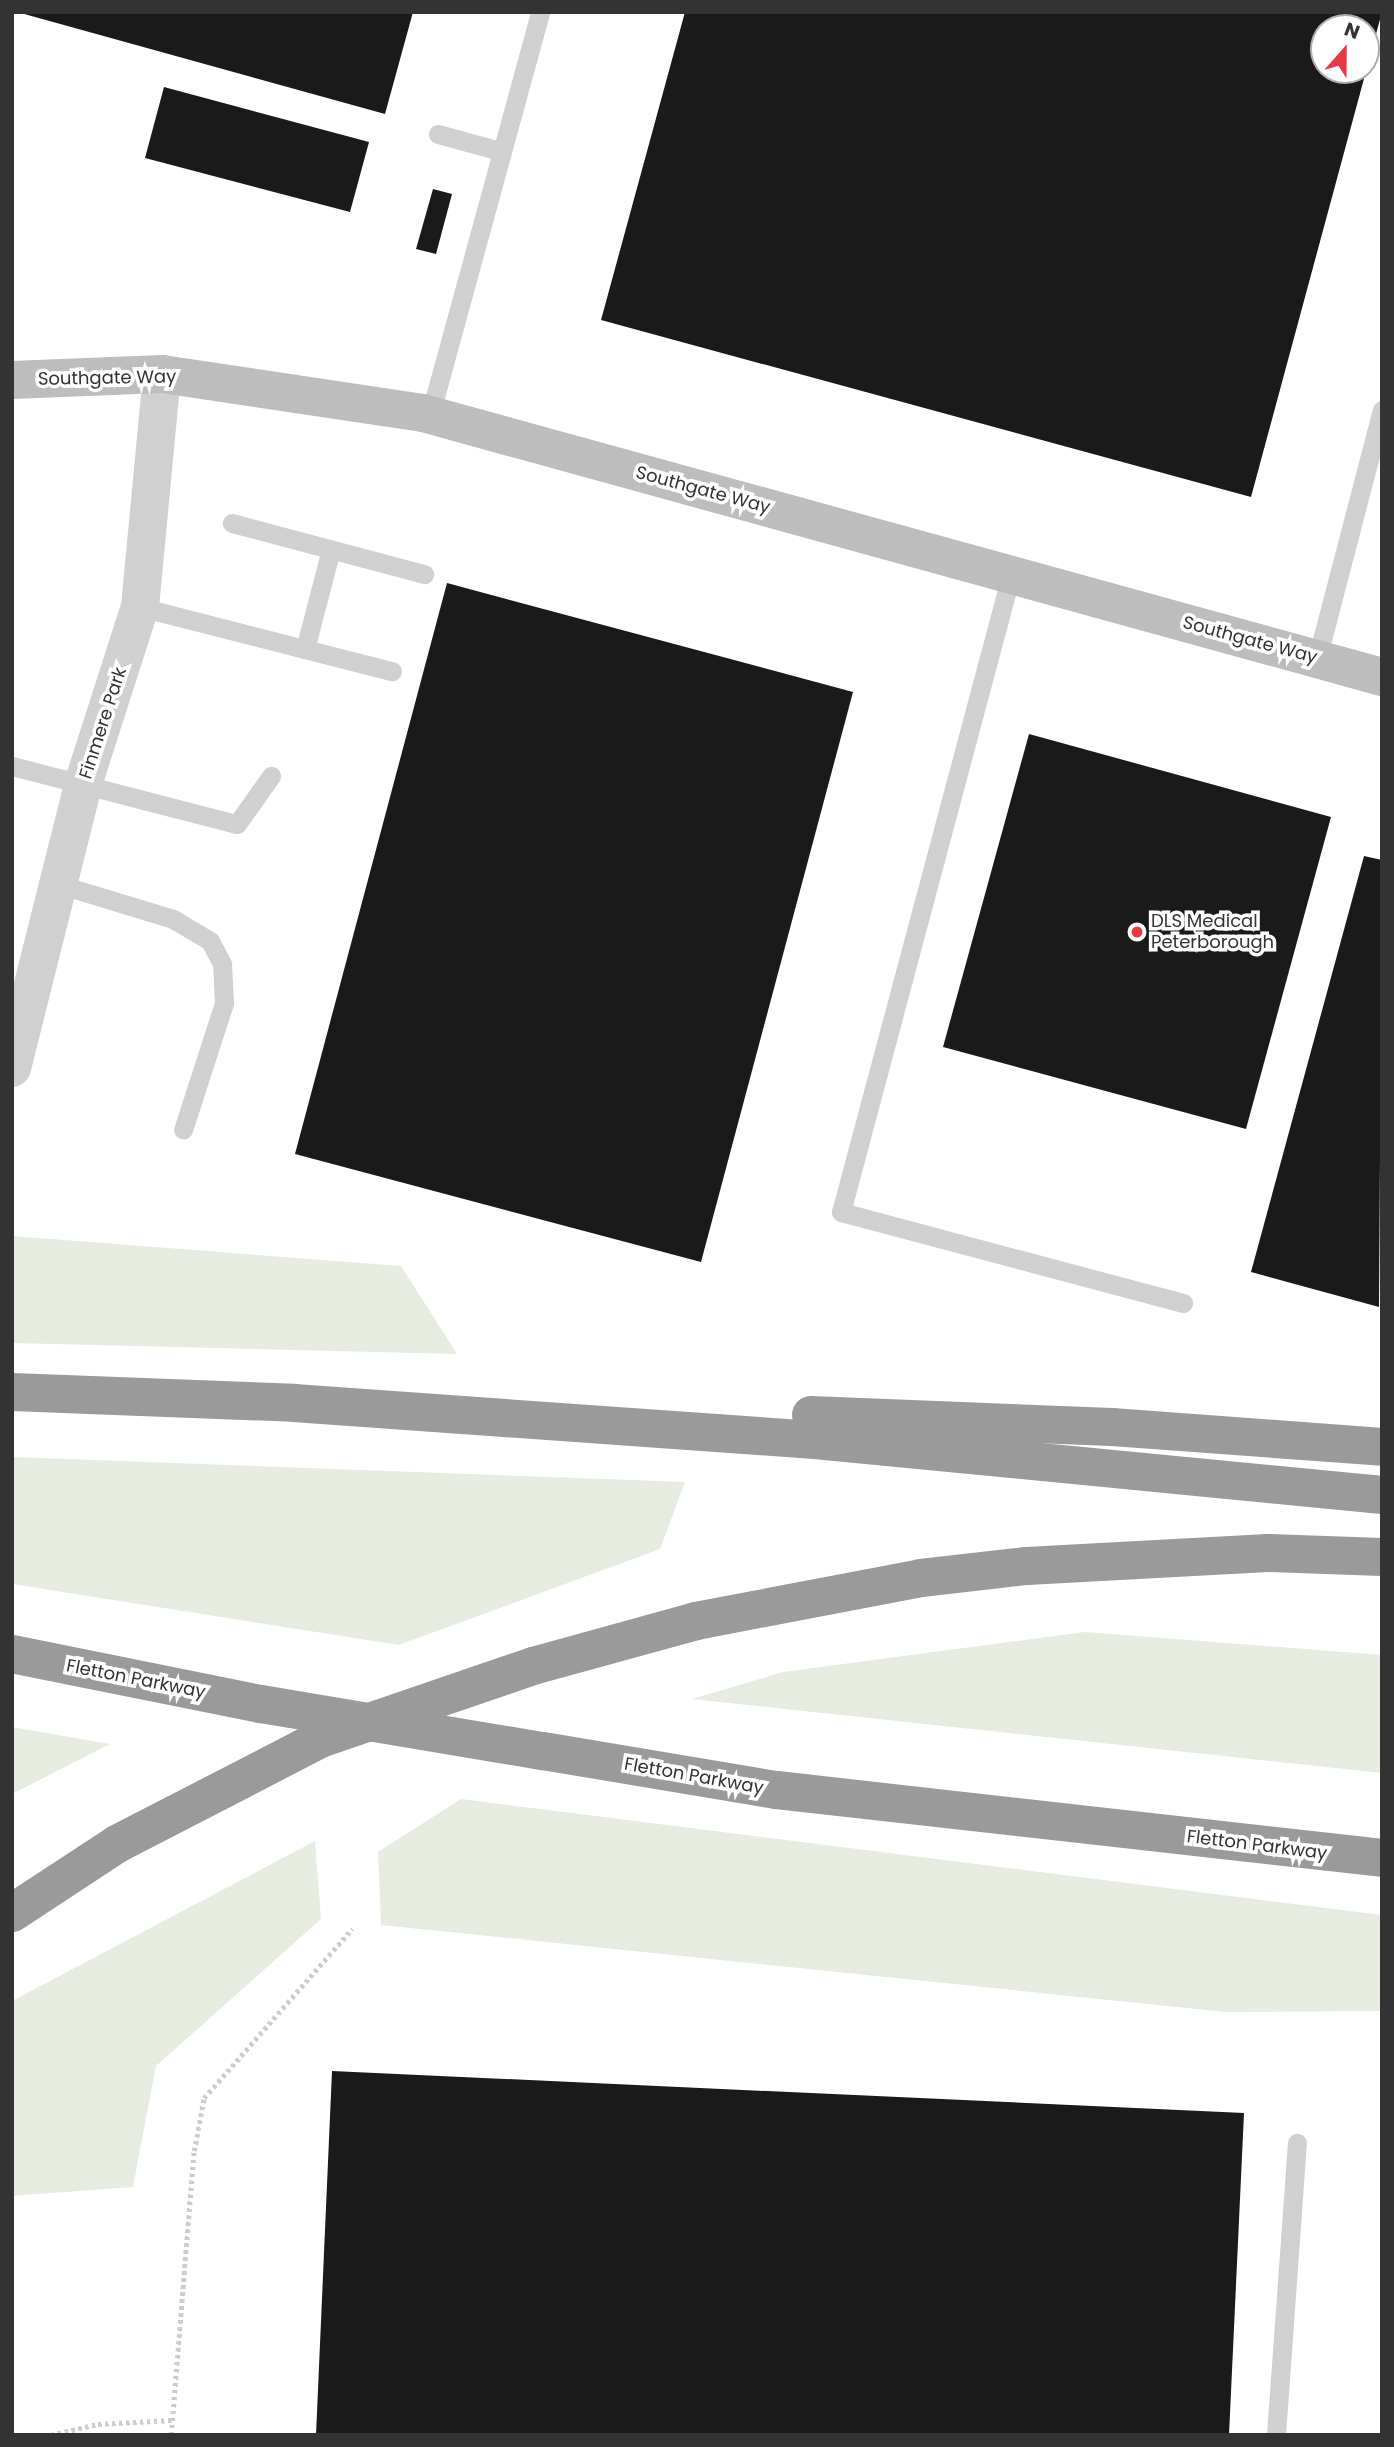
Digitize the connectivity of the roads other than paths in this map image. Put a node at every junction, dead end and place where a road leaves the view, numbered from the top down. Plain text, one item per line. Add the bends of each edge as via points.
1 (540, 12) edge
2 (438, 134) dead end
3 (500, 151) junction
4 (162, 374) junction
5 (12, 380) edge
6 (1382, 411) edge
7 (430, 415) junction
8 (232, 523) dead end
9 (331, 549) junction
10 (424, 574) dead end
11 (1011, 575) junction
12 (140, 607) junction
13 (305, 649) junction
14 (1317, 659) junction
15 (393, 671) dead end
16 (1382, 677) edge
17 (12, 765) edge
18 (271, 776) dead end
19 (84, 781) junction
20 (58, 884) junction
21 (12, 1068) edge
22 (183, 1130) dead end
23 (1183, 1303) dead end
24 (12, 1392) edge
25 (294, 1404) junction
26 (1382, 1447) edge
27 (1382, 1495) edge
28 (1382, 1557) edge
29 (12, 1654) edge
30 (1382, 1858) edge
31 (12, 1913) edge
32 (1297, 2143) dead end
33 (1276, 2435) edge

1 - 3 lane
2 - 3 lane
3 - 7 lane
4 - 5 street, Southgate Way
4 - 7 street, Southgate Way
4 - 12 street, Finmere Park
6 - 14 lane
7 - 11 street, Southgate Way
8 - 9 lane
9 - 10 lane
9 - 13 lane
11 - 14 street, Southgate Way
11 - 23 lane via 841,1212
12 - 13 lane
12 - 19 street, Finmere Park
13 - 15 lane
14 - 16 street, Southgate Way
17 - 19 lane
18 - 19 lane via 237,824
19 - 20 street, Finmere Park
20 - 21 street, Finmere Park
20 - 22 lane via 173,919 210,941 222,964 224,1003
24 - 25 highway
25 - 26 highway via 650,1408 1112,1427
25 - 27 highway via 841,1443
28 - 31 highway via 1268,1553 1027,1566 921,1577 696,1621 533,1667 320,1739 117,1844
29 - 30 highway, Fletton Parkway, bridge via 261,1704 777,1790
32 - 33 lane

